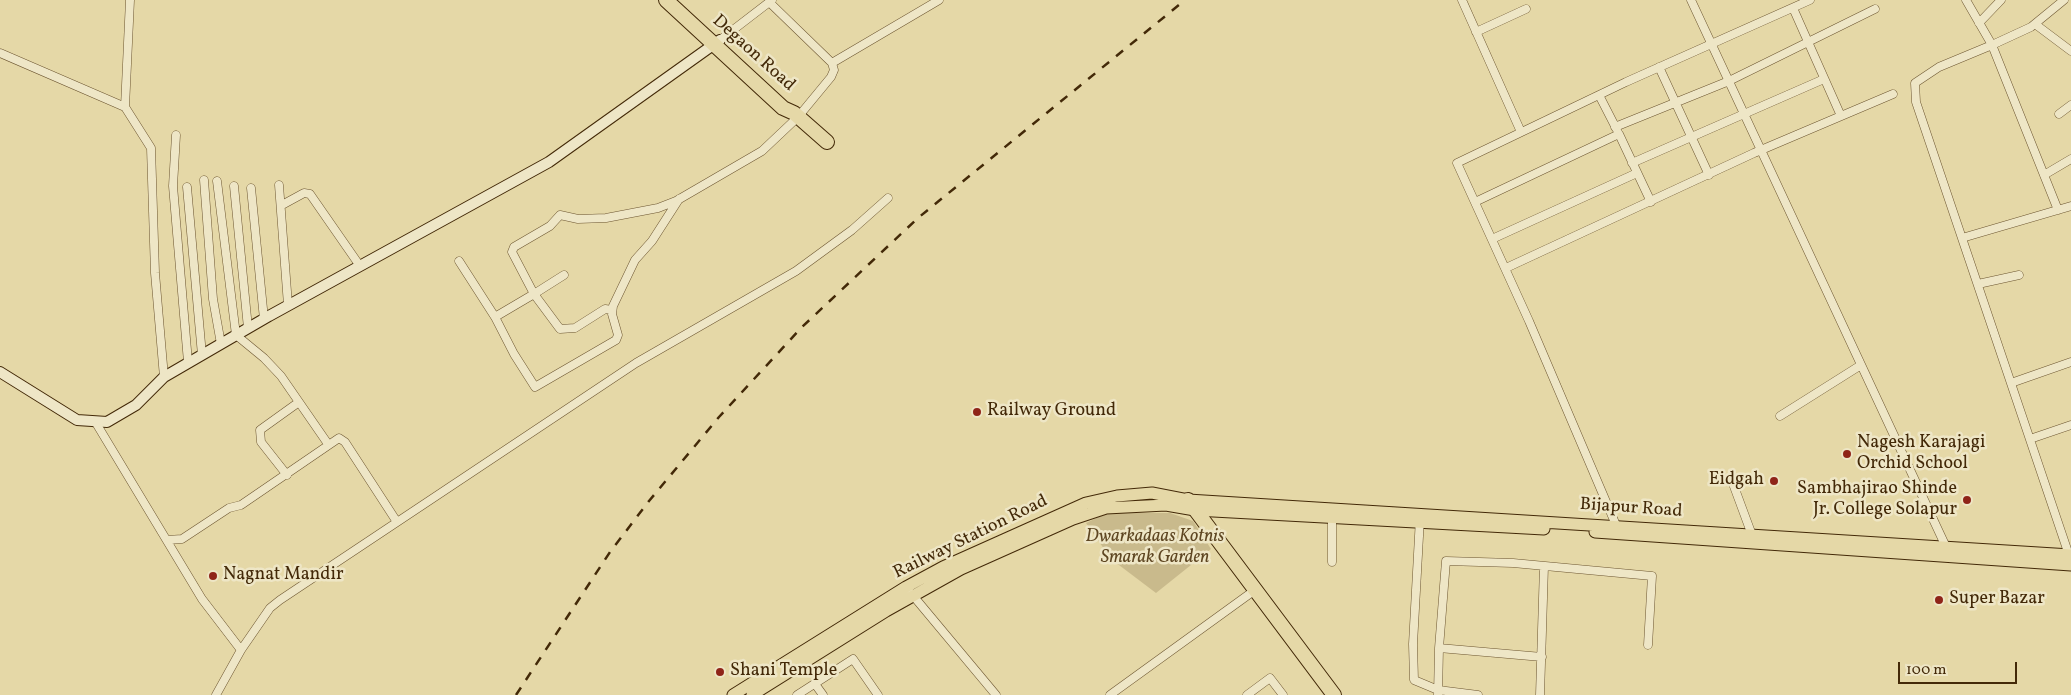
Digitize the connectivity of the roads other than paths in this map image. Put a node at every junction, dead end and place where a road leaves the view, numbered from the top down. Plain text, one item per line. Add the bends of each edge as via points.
1 (130, 0) edge
2 (666, 0) edge
3 (678, 0) edge
4 (939, 0) edge
5 (1462, 0) edge
6 (1691, 0) edge
7 (1810, 0) edge
8 (1966, 0) edge
9 (2001, 0) edge
10 (2064, 0) edge
11 (771, 1) edge
12 (1801, 2) edge
13 (1793, 8) junction
14 (1526, 9) dead end
15 (1875, 9) dead end
16 (1979, 24) junction
17 (2035, 24) junction
18 (1476, 32) junction
19 (717, 42) junction
20 (1808, 42) junction
21 (1712, 44) junction
22 (1992, 45) junction
23 (2071, 51) edge
24 (0, 53) edge
25 (832, 64) junction
26 (1659, 67) junction
27 (1824, 79) junction
28 (1729, 80) junction
29 (1893, 94) dead end
30 (1600, 95) junction
31 (1674, 101) junction
32 (2071, 104) edge
33 (125, 107) junction
34 (1745, 114) junction
35 (2059, 114) dead end
36 (796, 115) junction
37 (1841, 116) junction
38 (1617, 130) junction
39 (1521, 132) junction
40 (176, 135) dead end
41 (1691, 137) junction
42 (827, 142) dead end
43 (1762, 150) junction
44 (2071, 159) edge
45 (1632, 164) junction
46 (1637, 174) junction
47 (1709, 174) junction
48 (2044, 176) junction
49 (204, 180) dead end
50 (217, 181) dead end
51 (279, 185) dead end
52 (234, 186) dead end
53 (187, 187) dead end
54 (251, 188) dead end
55 (888, 198) dead end
56 (680, 199) junction
57 (1475, 202) junction
58 (1651, 202) junction
59 (282, 205) junction
60 (2071, 206) edge
61 (2058, 210) junction
62 (1962, 238) junction
63 (1492, 239) junction
64 (459, 261) dead end
65 (360, 266) junction
66 (1506, 268) junction
67 (564, 275) dead end
68 (2019, 275) dead end
69 (1978, 284) junction
70 (534, 294) junction
71 (288, 305) junction
72 (612, 310) junction
73 (495, 317) junction
74 (264, 319) junction
75 (248, 328) junction
76 (236, 335) junction
77 (221, 344) junction
78 (202, 355) junction
79 (188, 362) junction
80 (2071, 362) edge
81 (1861, 365) junction
82 (0, 372) edge
83 (164, 377) junction
84 (2011, 383) junction
85 (299, 402) junction
86 (1780, 416) dead end
87 (96, 423) junction
88 (2071, 425) edge
89 (2030, 439) junction
90 (328, 444) junction
91 (287, 475) junction
92 (1732, 481) dead end
93 (1192, 505) junction
94 (1332, 517) junction
95 (1420, 518) junction
96 (397, 522) junction
97 (1616, 525) junction
98 (1752, 535) junction
99 (167, 540) junction
100 (1947, 553) junction
101 (2071, 559) edge
102 (1332, 562) dead end
103 (1544, 566) junction
104 (1255, 590) junction
105 (909, 591) junction
106 (1648, 645) dead end
107 (1439, 648) junction
108 (241, 650) junction
109 (1542, 657) junction
110 (815, 684) junction
111 (1438, 693) edge
112 (216, 695) edge
113 (734, 695) edge
114 (752, 695) edge
115 (797, 695) edge
116 (823, 695) edge
117 (878, 695) edge
118 (996, 695) edge
119 (1110, 695) edge
120 (1247, 695) edge
121 (1283, 695) edge
122 (1334, 695) edge
123 (1478, 695) edge
124 (1540, 695) edge

1 - 33 street
2 - 19 highway, Degaon Road
3 - 19 highway, Degaon Road
4 - 25 street
5 - 18 street
6 - 21 street
7 - 12 street
8 - 16 street
9 - 16 street
10 - 17 street
11 - 19 street
11 - 25 street
12 - 13 street
13 - 20 street
13 - 21 street
14 - 18 street
15 - 20 street
16 - 22 street
17 - 22 street
17 - 23 street
18 - 39 street
19 - 36 highway, Degaon Road via 788,103
19 - 65 main road via 549,162
20 - 27 street
20 - 28 street
21 - 26 street
21 - 28 street
22 - 48 street
22 - 62 street via 1939,67 1914,83 1916,102
24 - 33 street
25 - 36 street via 831,77
26 - 30 street
26 - 31 street
27 - 34 street
27 - 37 street
28 - 31 street
28 - 34 street
29 - 37 street
30 - 38 street
30 - 39 street
31 - 38 street
31 - 41 street
32 - 35 street
33 - 83 street via 151,148 155,273
34 - 41 street
34 - 43 street
36 - 42 highway, Degaon Road
36 - 56 street via 762,151
37 - 43 street
38 - 45 street
38 - 57 street
39 - 57 street via 1458,163
40 - 79 street via 173,186
41 - 45 street
41 - 47 street
43 - 47 street
43 - 81 street
44 - 48 street
45 - 46 street
46 - 58 street
46 - 63 street
47 - 58 street
48 - 61 street
49 - 77 street via 213,300
50 - 76 street
51 - 59 street
52 - 75 street
53 - 78 street
54 - 74 street
55 - 96 street via 852,230 796,271 636,362
56 - 70 street via 623,216 578,219 560,215 550,226 514,247 512,252
56 - 72 street via 635,260
57 - 63 street
58 - 66 street
59 - 65 street via 304,193 310,194
59 - 71 street
60 - 61 street
61 - 62 street
62 - 69 street
63 - 66 street
64 - 73 street
65 - 71 main road
66 - 97 street
67 - 70 street
68 - 69 street
69 - 84 street
70 - 72 street via 560,329 575,328 605,309
70 - 73 street
71 - 74 main road
72 - 73 street via 618,335 616,340 535,387
74 - 75 main road
75 - 76 main road
76 - 77 main road
76 - 85 street via 281,376
77 - 78 main road
78 - 79 main road
79 - 83 main road
80 - 84 street
81 - 86 street
81 - 100 street
82 - 87 main road via 77,420
83 - 87 main road via 136,405 107,422
84 - 89 street
85 - 90 street
85 - 91 street via 260,430 261,442
87 - 99 street
88 - 89 street
89 - 101 street
90 - 91 street
90 - 96 street via 339,438 346,442
91 - 99 street via 182,539
92 - 98 street
93 - 94 main road
93 - 95 main road, Bijapur Road
93 - 104 highway
93 - 105 main road, Railway Station Road via 1152,494 1104,498 1014,534
94 - 95 main road
94 - 102 street
95 - 97 main road, Bijapur Road
95 - 100 main road
95 - 111 street via 1412,644 1414,680
96 - 108 street via 270,608
97 - 98 main road, Bijapur Road
98 - 100 main road, Bijapur Road
99 - 108 street via 202,599
100 - 101 main road, Bijapur Road
103 - 106 street via 1652,576
103 - 107 street via 1446,561
103 - 109 street
104 - 119 street
104 - 122 highway
105 - 113 main road, Railway Station Road
105 - 114 main road, Railway Station Road
105 - 118 street
107 - 109 street
107 - 111 street
108 - 112 street
109 - 124 street
110 - 115 street
110 - 116 street
110 - 117 street via 852,659
111 - 123 street
120 - 121 street via 1270,678

